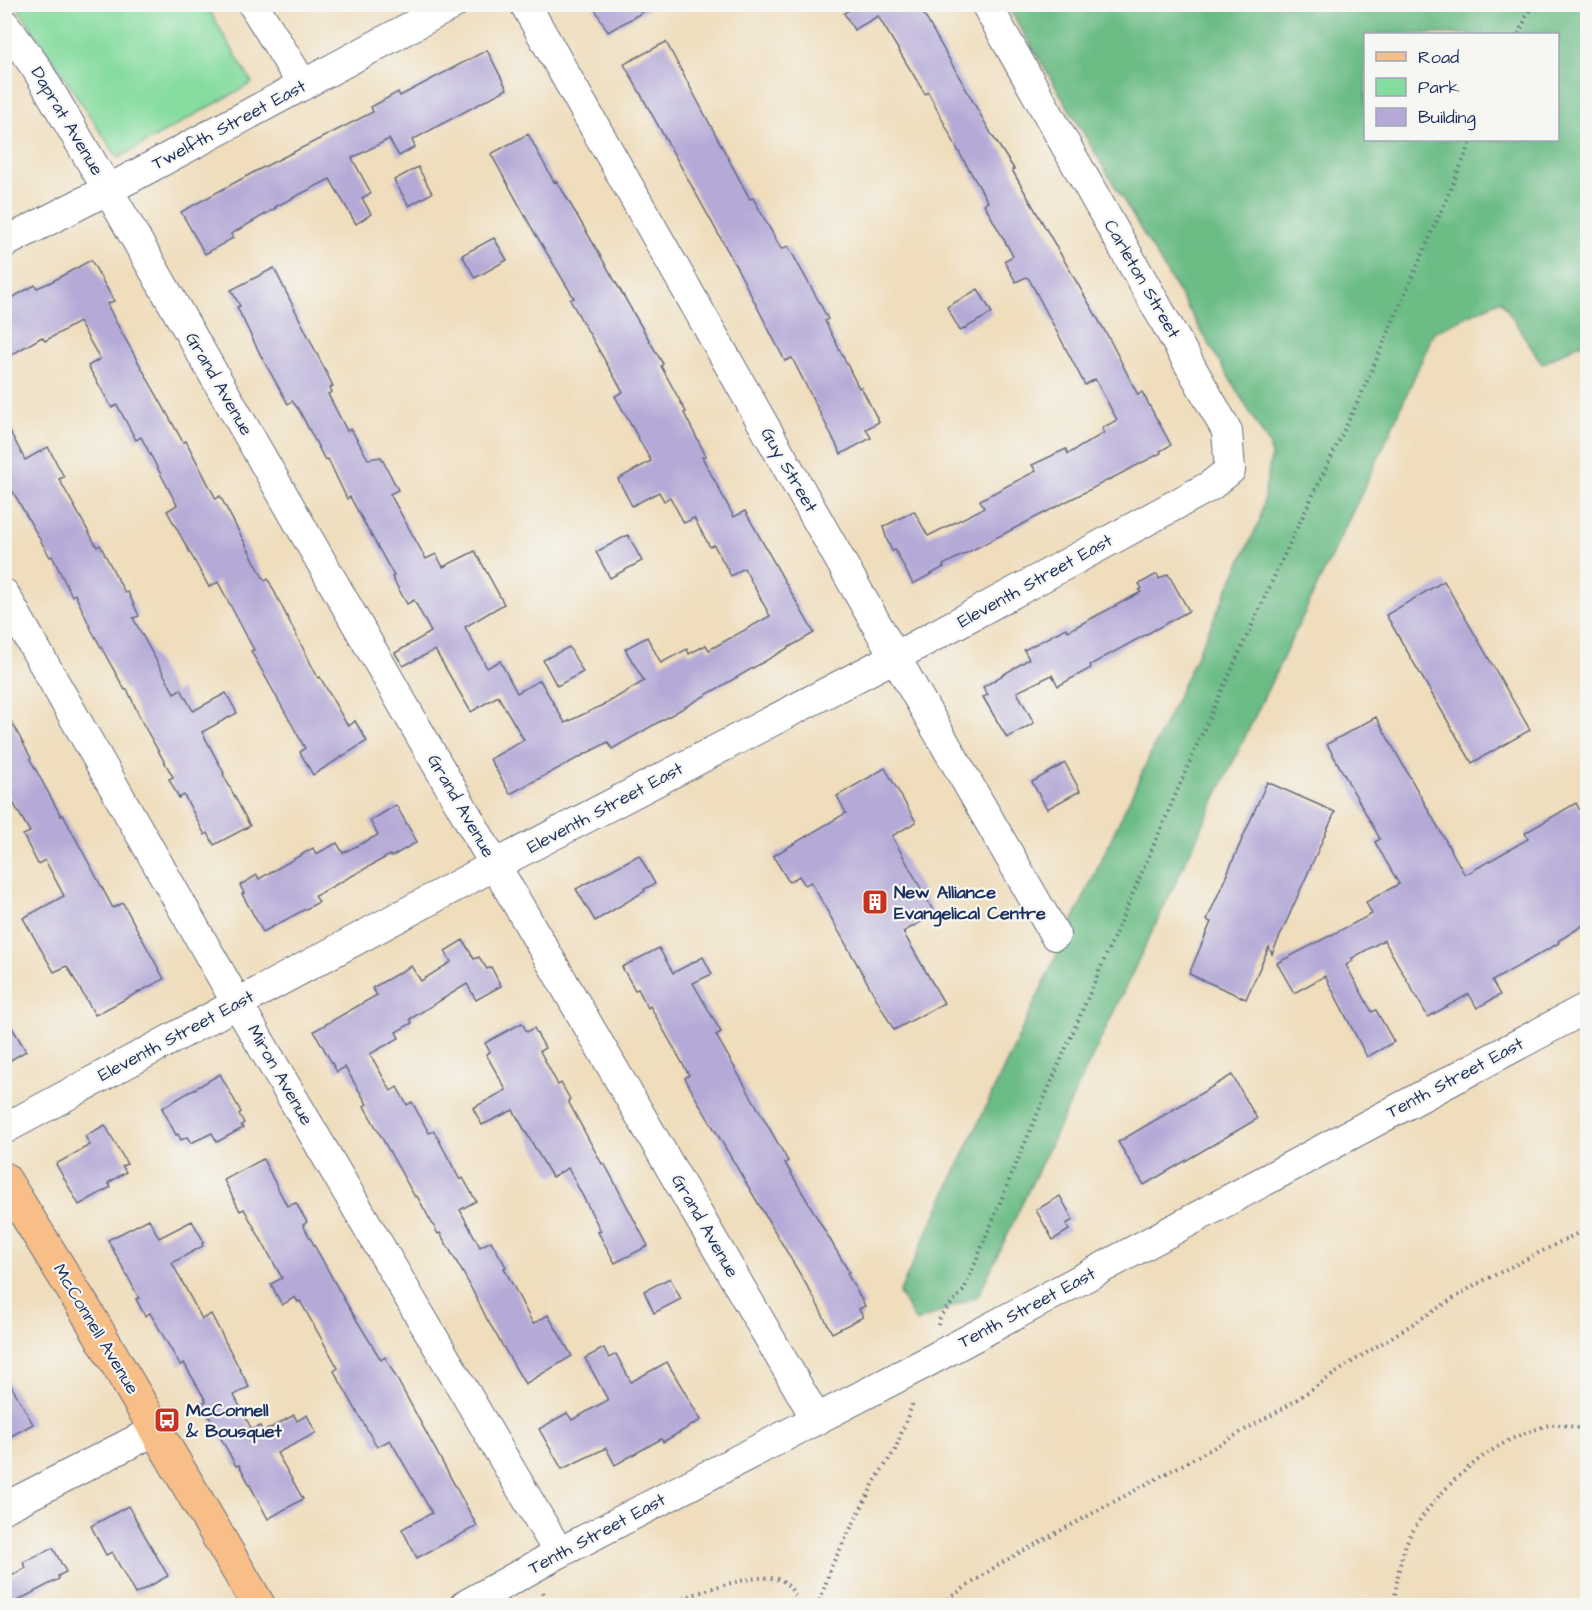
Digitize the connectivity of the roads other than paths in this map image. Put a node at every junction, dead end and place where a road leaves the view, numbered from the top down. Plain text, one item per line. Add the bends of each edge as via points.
1 (253, 4) edge
2 (453, 4) edge
3 (525, 4) edge
4 (986, 4) edge
5 (4, 24) edge
6 (303, 85) junction
7 (108, 190) junction
8 (4, 243) edge
9 (1142, 522) joint
10 (4, 594) edge
11 (895, 657) junction
12 (495, 865) junction
13 (1055, 935) dead end
14 (237, 1003) junction
15 (1587, 1007) edge
16 (4, 1128) edge
17 (4, 1179) edge
18 (817, 1420) junction
19 (156, 1430) junction
20 (4, 1508) edge
21 (559, 1553) junction
22 (259, 1605) edge
23 (464, 1605) edge

1 - 6 street
2 - 6 street, Twelfth Street East
3 - 11 street, Guy Street
4 - 9 street, Carleton Street via 1227,430 1230,470 1210,486
5 - 7 street, Daprat Avenue via 35,66
6 - 7 street, Twelfth Street East
7 - 8 street, Twelfth Street East
7 - 12 street, Grand Avenue
9 - 11 street, Eleventh Street East
10 - 14 street, Miron Avenue
11 - 12 street, Eleventh Street East
11 - 13 street, Guy Street
12 - 14 street, Eleventh Street East
12 - 18 street, Grand Avenue
14 - 16 street, Eleventh Street East
14 - 21 street, Miron Avenue
15 - 18 street, Tenth Street East
17 - 19 main road, McConnell Avenue
18 - 21 street, Tenth Street East
19 - 20 street
19 - 22 main road, McConnell Avenue
21 - 23 street, Tenth Street East

